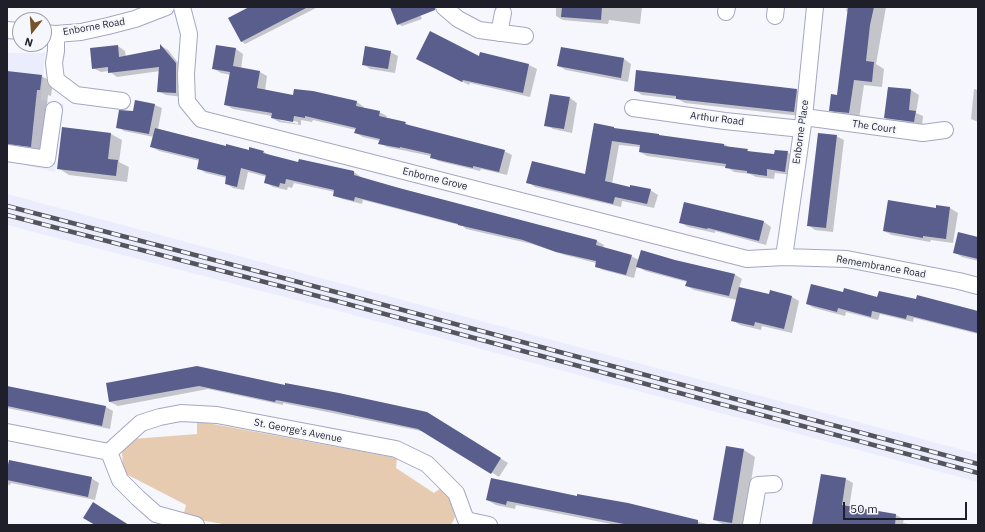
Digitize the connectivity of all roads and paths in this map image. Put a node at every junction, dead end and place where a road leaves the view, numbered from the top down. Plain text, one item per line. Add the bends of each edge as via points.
1 (166, 7) edge
2 (182, 7) edge
3 (444, 7) edge
4 (815, 7) edge
5 (503, 13) dead end
6 (52, 33) edge
7 (500, 33) junction
8 (525, 36) dead end
9 (52, 39) edge
10 (122, 101) dead end
11 (633, 108) dead end
12 (54, 110) dead end
13 (803, 123) junction
14 (945, 130) dead end
15 (7, 153) edge
16 (784, 256) junction
17 (978, 286) edge
18 (7, 432) edge
19 (109, 452) junction
20 (774, 484) dead end
21 (463, 523) edge
22 (196, 525) edge
23 (489, 525) edge
24 (751, 525) edge

1 - 6 street, Enborne Road via 108,26 81,32
2 - 16 street, Enborne Grove via 189,34 187,102 201,119 747,259
3 - 7 street via 458,20 479,30
4 - 13 street, Enborne Place
5 - 7 street
7 - 8 street
9 - 10 street via 56,51 56,80 76,94
11 - 13 street, Arthur Road via 725,121
12 - 15 street via 48,159
13 - 14 street, The Court via 923,133
13 - 16 street, Enborne Place
16 - 17 street, Remembrance Road via 847,259
18 - 19 street
19 - 21 street, St. George's Avenue via 141,423 181,413 217,415 396,449 427,464 456,493
19 - 22 street via 120,480 156,514
20 - 24 street via 758,485
21 - 23 street, St. George's Avenue

